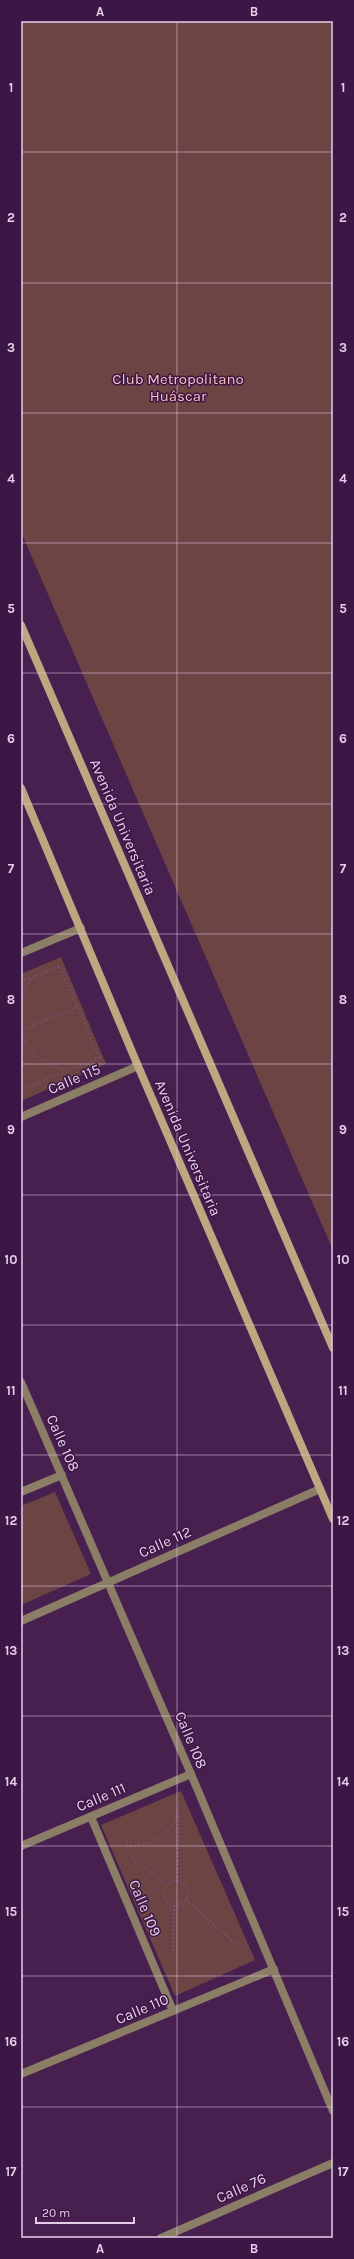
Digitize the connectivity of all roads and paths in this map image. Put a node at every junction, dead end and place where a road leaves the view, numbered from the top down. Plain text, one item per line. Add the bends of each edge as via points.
1 (21, 625) edge
2 (21, 788) edge
3 (81, 928) junction
4 (21, 954) edge
5 (32, 978) junction
6 (21, 982) edge
7 (21, 998) edge
8 (78, 1008) junction
9 (21, 1030) edge
10 (138, 1066) junction
11 (66, 1070) junction
12 (21, 1090) edge
13 (21, 1117) edge
14 (333, 1348) edge
15 (21, 1382) edge
16 (62, 1475) junction
17 (320, 1489) junction
18 (21, 1492) edge
19 (333, 1519) edge
20 (109, 1583) junction
21 (21, 1622) edge
22 (191, 1774) junction
23 (179, 1809) junction
24 (91, 1817) junction
25 (123, 1844) dead end
26 (21, 1846) edge
27 (130, 1856) dead end
28 (177, 1881) junction
29 (167, 1884) junction
30 (186, 1900) junction
31 (174, 1906) junction
32 (172, 1958) dead end
33 (274, 1969) junction
34 (173, 2011) junction
35 (21, 2074) edge
36 (333, 2111) edge
37 (333, 2163) edge
38 (161, 2238) edge

1 - 14 street, Avenida Universitaria
2 - 3 street, Avenida Universitaria
3 - 4 street
3 - 10 street, Avenida Universitaria
5 - 6 path
5 - 7 path
5 - 8 path via 60,966
8 - 9 path
8 - 11 path via 99,1057
9 - 11 path via 30,1049 40,1060
10 - 13 street, Calle 115
10 - 17 street, Avenida Universitaria
11 - 12 path
15 - 16 street, Calle 108
16 - 18 street
16 - 20 street, Calle 108
17 - 19 street, Avenida Universitaria
17 - 20 street, Calle 112
20 - 21 street, Calle 112
20 - 22 street, Calle 108
22 - 23 path via 180,1795
22 - 24 street, Calle 111
22 - 33 street, Calle 108
23 - 25 path via 175,1822 154,1842 139,1846
23 - 28 path
24 - 26 street, Calle 111
24 - 34 street, Calle 109
27 - 29 path
28 - 29 path
28 - 30 path via 186,1886
29 - 31 path via 163,1896 167,1903
30 - 31 path
30 - 33 path via 251,1958
31 - 32 path
33 - 34 street, Calle 110
33 - 36 street, Calle 108
34 - 35 street, Calle 110
37 - 38 street, Calle 76

